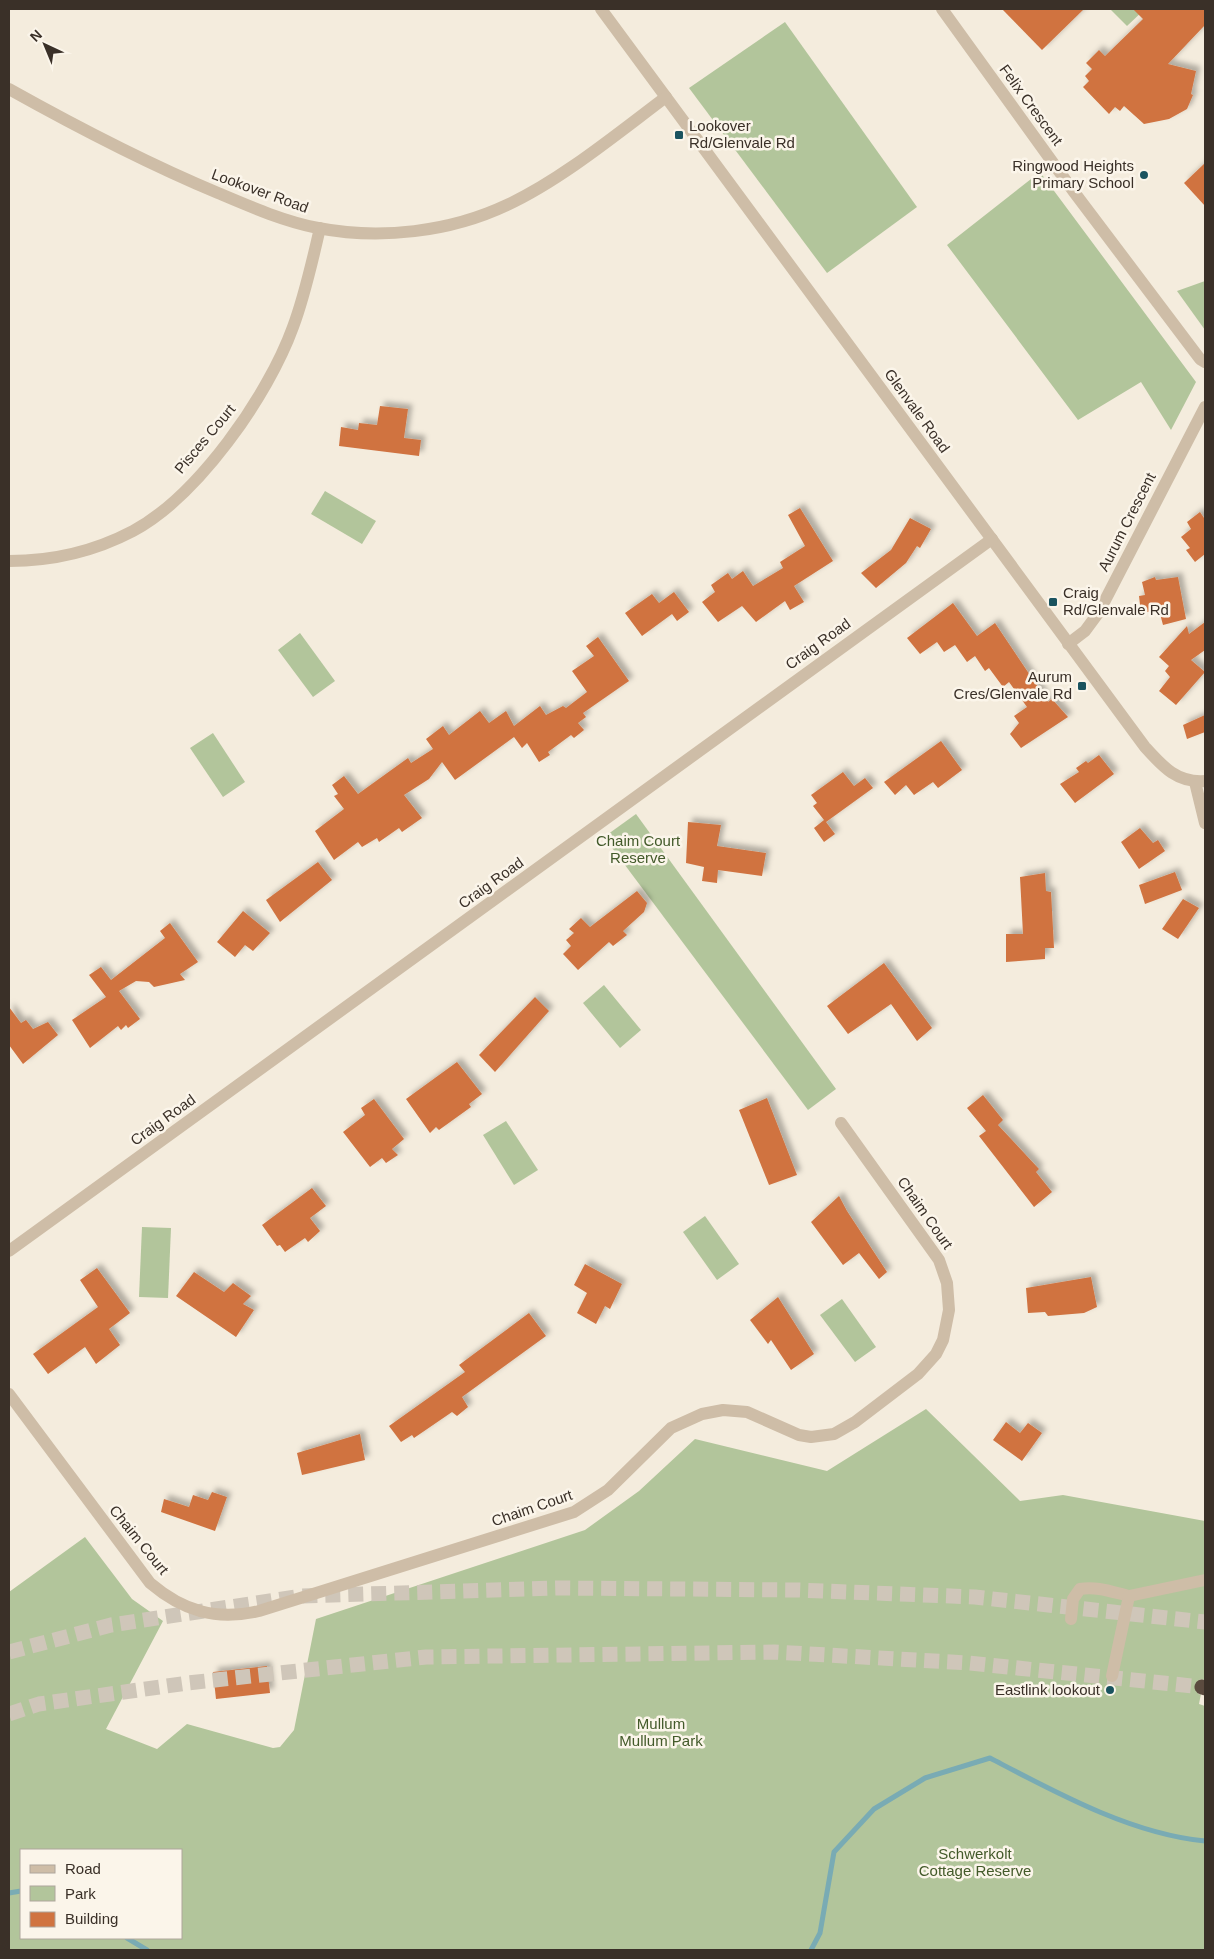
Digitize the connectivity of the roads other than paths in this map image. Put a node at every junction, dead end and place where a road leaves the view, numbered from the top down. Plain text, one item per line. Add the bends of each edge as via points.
1 (601, 9) edge
2 (942, 9) edge
3 (9, 89) edge
4 (666, 97) junction
5 (320, 228) junction
6 (1205, 362) edge
7 (1205, 407) edge
8 (992, 539) junction
9 (9, 561) edge
10 (1068, 644) junction
11 (1200, 782) edge
12 (1205, 824) edge
13 (841, 1123) dead end
14 (9, 1251) edge
15 (9, 1394) edge
16 (1205, 1580) edge
17 (1129, 1596) junction
18 (1071, 1619) dead end
19 (1112, 1676) dead end

1 - 4 street, Glenvale Road
2 - 6 street, Felix Crescent via 1079,199
3 - 5 street, Lookover Road via 122,150 198,185 266,213
4 - 5 street, Lookover Road via 551,180 484,215 412,231 371,233
4 - 8 street, Glenvale Road
5 - 9 street, Pisces Court via 302,299 278,361 244,420 203,471 152,518 112,540 54,558
7 - 10 street, Aurum Crescent via 1099,612 1085,632
8 - 10 street, Glenvale Road
8 - 14 street, Craig Road
10 - 11 street, Glenvale Road via 1145,747 1174,776
11 - 12 street, Glenvale Road
13 - 15 street, Chaim Court via 938,1260 947,1283 949,1310 942,1340 930,1363 834,1434 805,1437 747,1412 724,1410 702,1414 671,1428 608,1490 574,1512 259,1611 221,1616 182,1606 150,1583
16 - 17 street
17 - 18 street via 1097,1588 1080,1589 1073,1599
17 - 19 street

